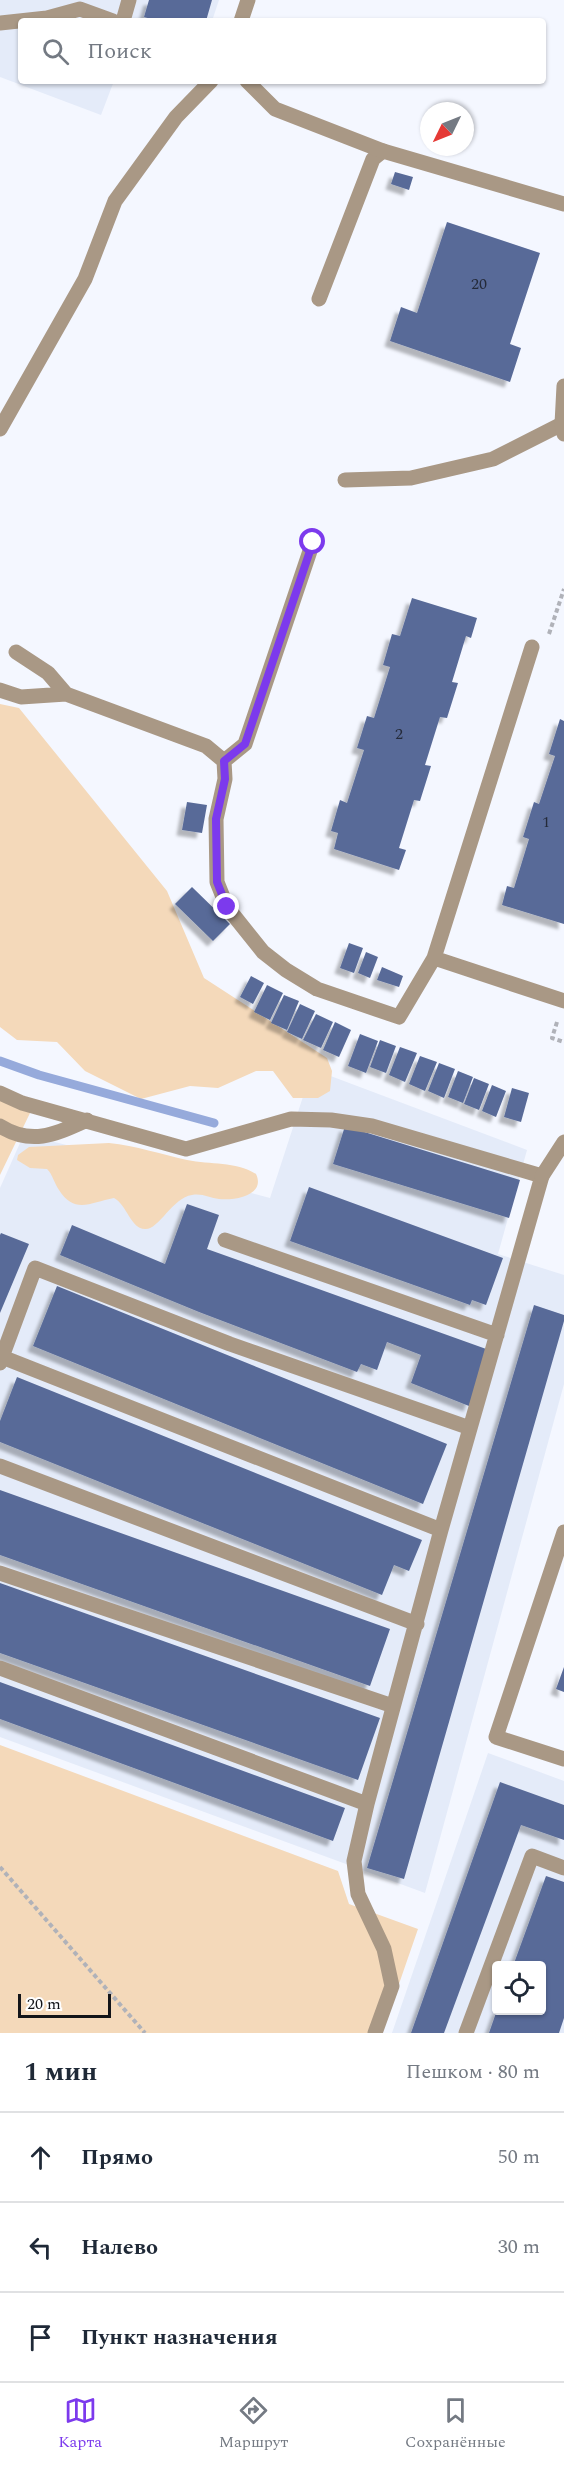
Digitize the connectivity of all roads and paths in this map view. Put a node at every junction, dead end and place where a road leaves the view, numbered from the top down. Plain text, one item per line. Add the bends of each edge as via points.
1 (65, 0) edge
2 (129, 0) edge
3 (248, 0) edge
4 (80, 9) junction
5 (0, 15) edge
6 (18, 18) edge
7 (47, 18) edge
8 (105, 18) edge
9 (124, 18) edge
10 (242, 18) edge
11 (18, 21) edge
12 (0, 23) edge
13 (209, 84) edge
14 (250, 84) edge
15 (382, 151) junction
16 (564, 204) edge
17 (319, 299) dead end
18 (564, 386) edge
19 (0, 429) edge
20 (563, 429) edge
21 (345, 480) dead end
22 (313, 542) dead end
23 (564, 590) edge
24 (549, 637) dead end
25 (532, 647) dead end
26 (16, 652) dead end
27 (0, 690) edge
28 (66, 694) junction
29 (224, 761) junction
30 (434, 958) junction
31 (564, 1001) edge
32 (0, 1093) edge
33 (87, 1120) junction
34 (0, 1126) edge
35 (564, 1142) edge
36 (542, 1176) junction
37 (225, 1240) dead end
38 (497, 1335) junction
39 (1, 1360) edge
40 (470, 1428) junction
41 (0, 1466) edge
42 (441, 1530) junction
43 (564, 1532) edge
44 (0, 1573) edge
45 (417, 1624) junction
46 (0, 1668) edge
47 (393, 1706) junction
48 (564, 1759) edge
49 (367, 1804) junction
50 (0, 1867) edge
51 (564, 1868) edge
52 (145, 2033) edge
53 (375, 2033) edge
54 (466, 2033) edge

1 - 4 street
2 - 9 street
3 - 10 street
4 - 7 street
4 - 8 street
5 - 6 street
11 - 12 street
13 - 19 street via 176,117 115,201 85,279
14 - 15 street via 275,109
15 - 16 street
15 - 17 street via 373,159
18 - 20 street
20 - 21 street via 493,459 411,478
22 - 29 street via 245,744
23 - 24 path
25 - 30 street
26 - 28 street via 48,674
27 - 28 street via 21,697
28 - 29 street via 206,746
29 - 30 street via 225,779 216,819 217,882 227,907 263,951 316,989 399,1017
30 - 31 street
32 - 33 street via 22,1103
33 - 34 street via 53,1136 15,1135
33 - 36 street via 186,1149 291,1119 331,1120 372,1126
35 - 36 street
36 - 38 street
37 - 38 street
38 - 40 street
39 - 40 street via 35,1268 230,1344
39 - 42 street
40 - 42 street
41 - 45 street
42 - 45 street
43 - 48 street via 496,1737
44 - 47 street
45 - 47 street
46 - 49 street
47 - 49 street
49 - 53 street via 354,1861 358,1894 384,1949 392,1986
50 - 52 path
51 - 54 street via 532,1856

